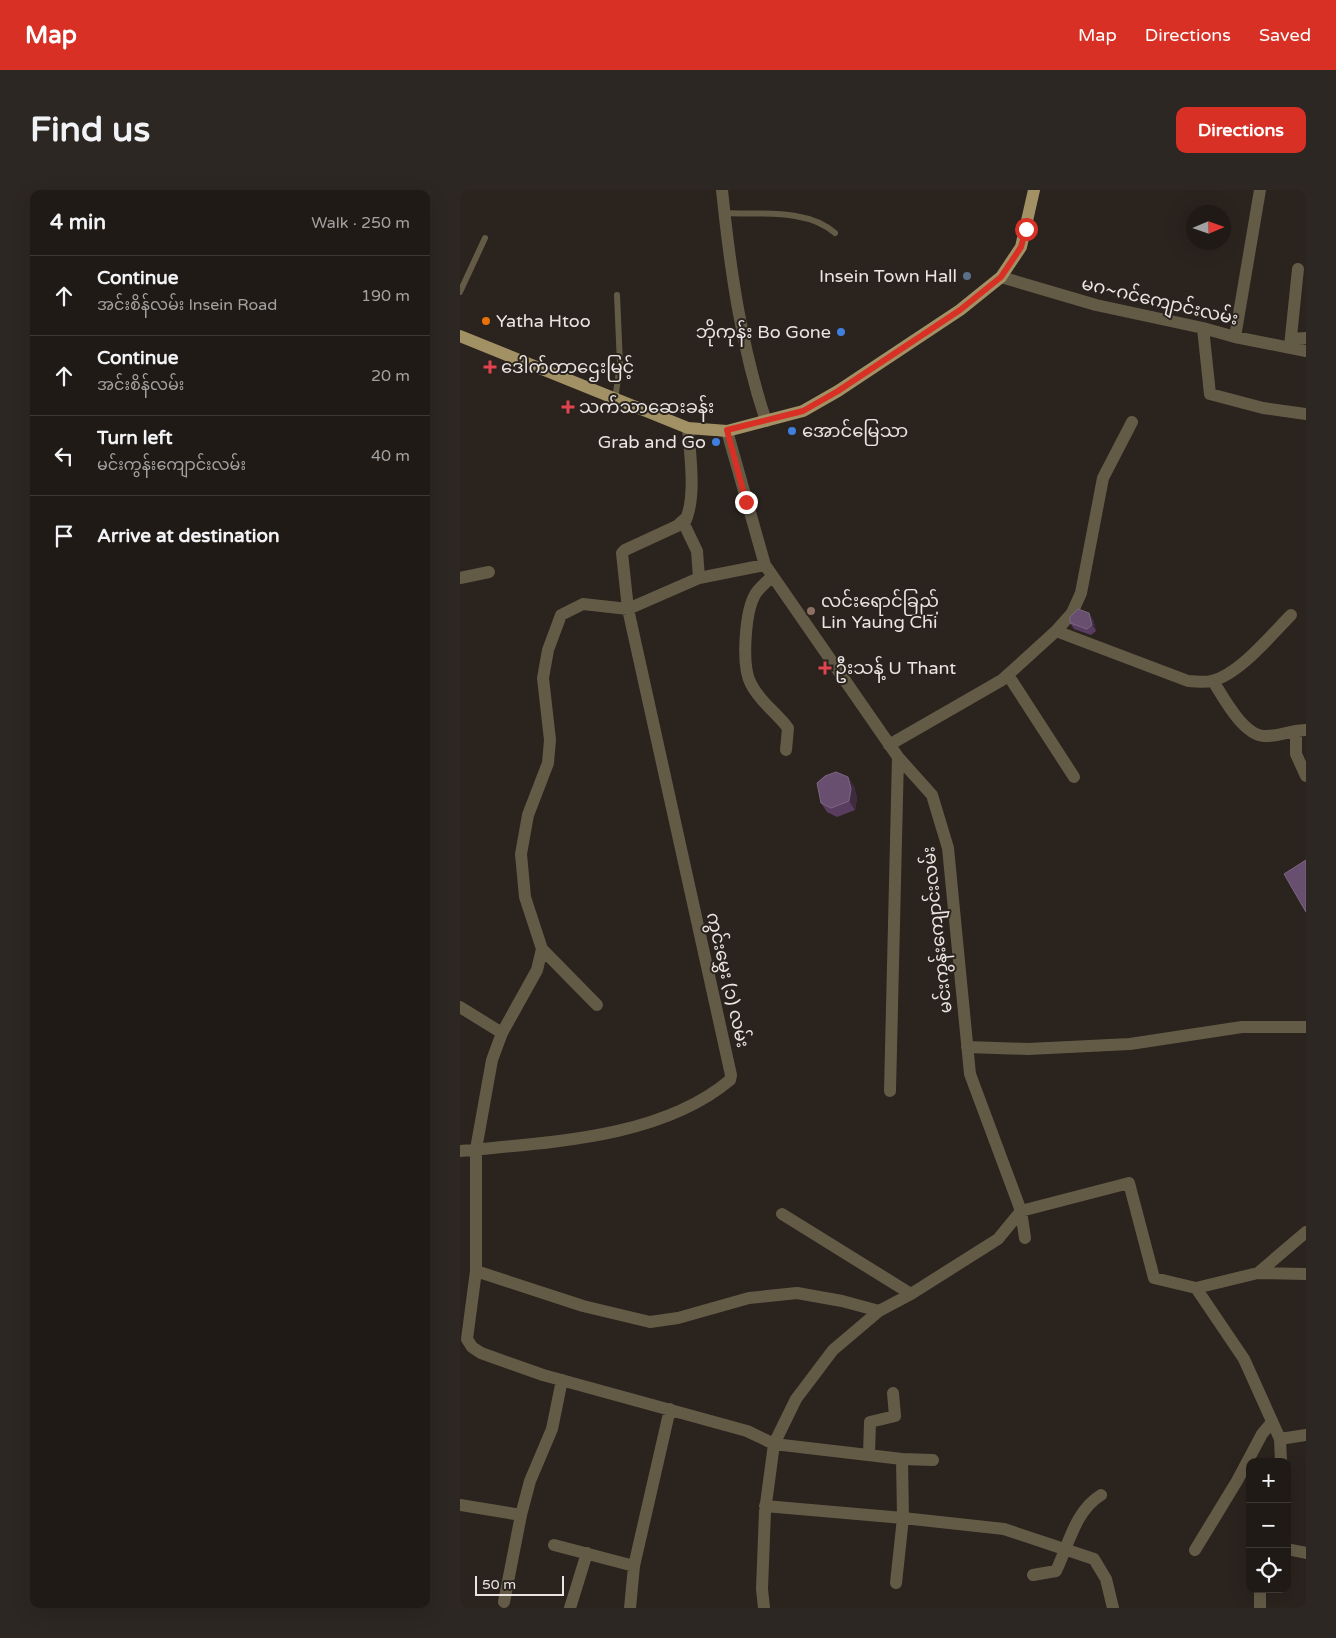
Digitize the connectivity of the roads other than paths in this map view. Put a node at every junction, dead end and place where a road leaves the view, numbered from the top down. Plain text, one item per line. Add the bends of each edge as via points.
1 (722, 190) edge
2 (1034, 190) edge
3 (1260, 190) edge
4 (725, 213) junction
5 (835, 234) dead end
6 (485, 238) dead end
7 (1298, 269) dead end
8 (1001, 277) junction
9 (460, 292) edge
10 (617, 294) dead end
11 (1203, 328) junction
12 (460, 336) edge
13 (1235, 337) junction
14 (1306, 338) edge
15 (1290, 343) junction
16 (1306, 350) edge
17 (615, 400) junction
18 (1306, 414) edge
19 (766, 421) junction
20 (1132, 422) dead end
21 (688, 428) junction
22 (727, 430) junction
23 (687, 517) junction
24 (765, 565) junction
25 (489, 572) dead end
26 (772, 576) junction
27 (460, 578) edge
28 (699, 578) junction
29 (628, 610) junction
30 (1291, 615) dead end
31 (1056, 631) junction
32 (1008, 675) junction
33 (1213, 681) junction
34 (1302, 729) edge
35 (889, 745) junction
36 (786, 750) dead end
37 (898, 757) junction
38 (1306, 776) edge
39 (1074, 777) dead end
40 (542, 949) junction
41 (597, 1005) dead end
42 (460, 1007) edge
43 (1306, 1028) edge
44 (502, 1033) junction
45 (968, 1048) junction
46 (890, 1091) dead end
47 (476, 1149) junction
48 (460, 1151) edge
49 (1021, 1211) junction
50 (782, 1214) dead end
51 (1306, 1232) edge
52 (1025, 1238) dead end
53 (476, 1271) junction
54 (1258, 1272) junction
55 (1306, 1274) edge
56 (1196, 1288) junction
57 (911, 1294) junction
58 (879, 1311) junction
59 (562, 1380) junction
60 (893, 1393) dead end
61 (670, 1409) junction
62 (1272, 1422) junction
63 (1306, 1435) edge
64 (1280, 1439) junction
65 (774, 1444) junction
66 (869, 1455) junction
67 (1281, 1458) edge
68 (902, 1459) junction
69 (933, 1460) dead end
70 (1101, 1495) dead end
71 (460, 1505) edge
72 (765, 1506) junction
73 (521, 1515) junction
74 (903, 1518) junction
75 (554, 1545) dead end
76 (1066, 1550) junction
77 (1195, 1550) dead end
78 (1291, 1550) edge
79 (587, 1553) junction
80 (1306, 1553) edge
81 (634, 1566) junction
82 (1033, 1575) dead end
83 (896, 1583) dead end
84 (1260, 1593) edge
85 (504, 1602) dead end
86 (570, 1608) edge
87 (630, 1608) edge
88 (764, 1608) edge
89 (1113, 1608) edge
90 (1260, 1608) edge

1 - 4 street
2 - 8 main road via 1021,247
3 - 13 street
4 - 5 lane via 800,216 826,225
4 - 19 street via 750,370
6 - 9 lane
7 - 15 street
8 - 11 street, မဂ~ဂင်ကျောင်းလမ်း via 1096,306
8 - 19 main road via 960,310 838,391 803,411
10 - 17 lane via 620,364
11 - 13 street, မဂ~ဂင်ကျောင်းလမ်း
11 - 18 street via 1210,394 1263,408
12 - 17 main road
13 - 15 street, မဂ~ဂင်ကျောင်းလမ်း
14 - 15 street, မဂ~ဂင်ကျောင်းလမ်း
15 - 16 street
17 - 21 main road
19 - 22 main road
20 - 31 street via 1103,478 1081,593 1072,613
21 - 22 main road
21 - 23 street via 691,480
22 - 24 street, မင်းကွန်းကျောင်းလမ်း
23 - 28 street via 684,524 697,551
23 - 29 street via 677,526 622,551
24 - 26 street, မင်းကွန်းကျောင်းလမ်း
24 - 28 street
25 - 27 street
26 - 35 street, မင်းကွန်းကျောင်းလမ်း
26 - 36 street via 756,594 750,607 746,661 749,682 762,703 788,728
28 - 29 street
29 - 40 street via 583,604 562,615 548,650 543,678 550,740 548,763 528,815 521,854 526,897
29 - 47 street, ကွင်းမွှေး (၁) လမ်း via 730,1080 684,1110 617,1133
30 - 33 street via 1240,665
31 - 32 street
31 - 33 street via 1188,680
32 - 35 street
32 - 39 street
33 - 34 street via 1229,708 1249,731 1263,737
34 - 38 street via 1296,754
35 - 37 street, မင်းကွန်းကျောင်းလမ်း
37 - 45 street, မင်းကွန်းကျောင်းလမ်း via 932,795 948,848
37 - 46 street
40 - 41 street
40 - 44 street via 537,970
42 - 44 street
43 - 45 street via 1242,1028 1130,1044
44 - 47 street via 492,1060
45 - 49 street, မင်းကွန်းကျောင်းလမ်း via 970,1074
47 - 48 street, ကွင်းမွှေး (၁) လမ်း
47 - 53 street
49 - 52 street, မင်းကွန်းကျောင်းလမ်း
49 - 56 street via 1129,1183 1154,1278
49 - 57 street via 998,1239
50 - 57 street
51 - 54 street
53 - 58 street via 584,1306 650,1322 678,1318 748,1298 797,1293
53 - 59 street via 468,1339 472,1347 481,1354
54 - 55 street
54 - 56 street
56 - 62 street via 1244,1359
57 - 58 street
58 - 65 street via 833,1350 796,1399
59 - 61 street
59 - 73 street via 552,1429 530,1481
60 - 66 street via 895,1416 870,1422
61 - 65 street via 747,1431
61 - 81 street
62 - 64 street
62 - 77 street
63 - 64 street
64 - 67 street
65 - 66 street
65 - 72 street
66 - 68 street
68 - 69 street
68 - 74 street
70 - 76 street via 1089,1502 1080,1514
71 - 73 street
72 - 74 street
72 - 88 street
73 - 85 street
74 - 76 street via 1004,1529
74 - 83 street
75 - 79 street
76 - 82 street via 1056,1571
76 - 89 street via 1094,1559 1106,1578
78 - 80 street
79 - 81 street
79 - 86 street
81 - 87 street
84 - 90 street

